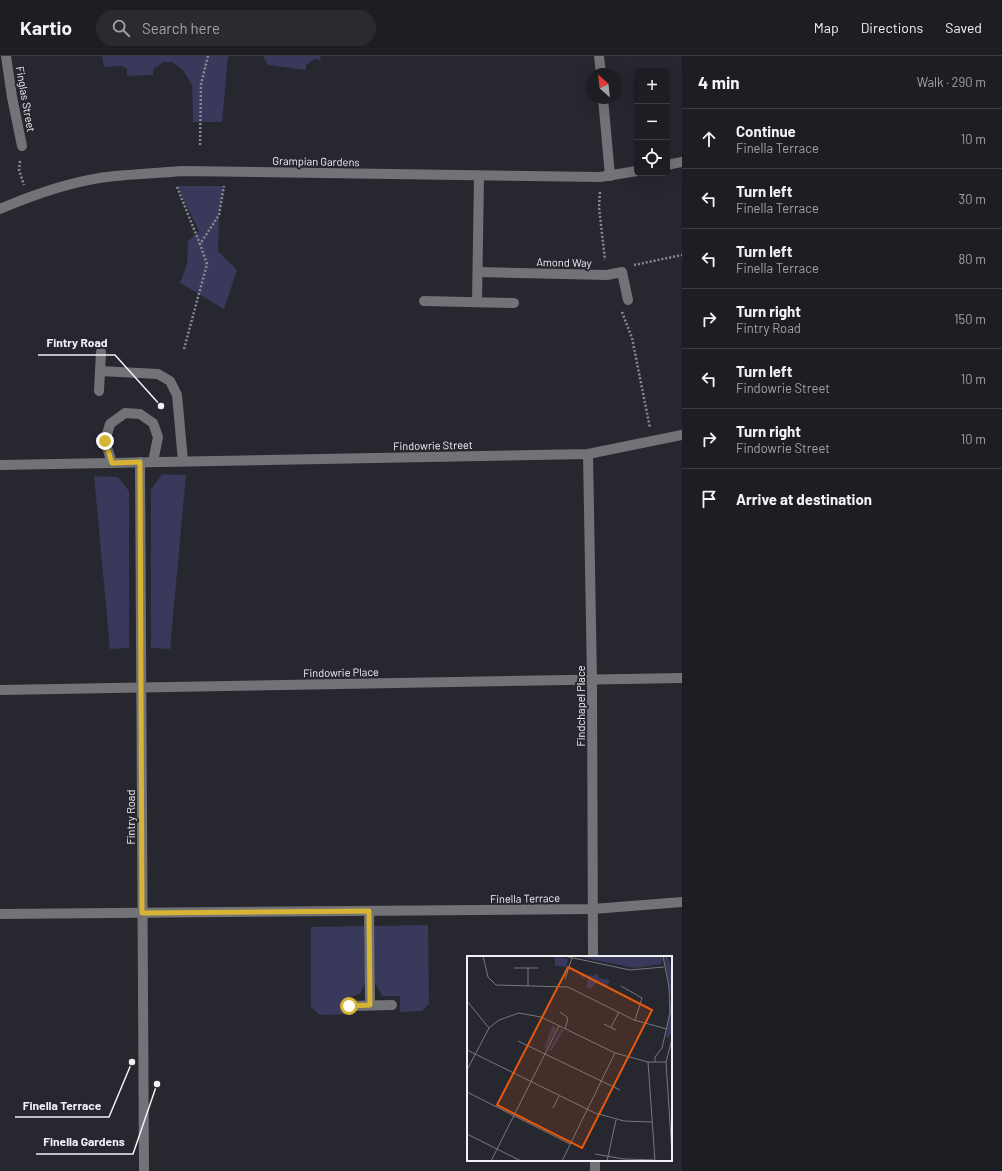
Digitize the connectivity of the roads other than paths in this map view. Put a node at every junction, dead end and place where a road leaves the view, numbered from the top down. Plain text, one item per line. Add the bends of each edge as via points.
1 (6, 56) edge
2 (599, 56) edge
3 (600, 68) edge
4 (604, 104) edge
5 (22, 146) road end
6 (682, 162) edge
7 (670, 164) edge
8 (634, 172) edge
9 (479, 176) junction
10 (610, 176) junction
11 (0, 209) edge
12 (478, 272) junction
13 (628, 300) dead end
14 (424, 301) dead end
15 (477, 302) junction
16 (514, 303) dead end
17 (101, 352) dead end
18 (100, 371) junction
19 (99, 391) dead end
20 (682, 435) edge
21 (588, 454) junction
22 (140, 462) junction
23 (152, 462) junction
24 (183, 462) junction
25 (112, 463) junction
26 (0, 465) edge
27 (682, 678) edge
28 (592, 680) junction
29 (141, 688) junction
30 (0, 690) edge
31 (682, 902) edge
32 (593, 909) junction
33 (369, 911) junction
34 (142, 913) junction
35 (0, 914) edge
36 (593, 956) edge
37 (370, 1005) junction
38 (392, 1005) dead end
39 (349, 1006) dead end
40 (144, 1171) edge

1 - 5 street, Finglas Street
2 - 3 street
4 - 10 street
6 - 7 street
8 - 10 street, Grampian Gardens
9 - 10 street, Grampian Gardens
9 - 11 street, Grampian Gardens via 182,171 114,176 70,184 29,196
9 - 12 street
12 - 13 street, Amond Way via 607,275 622,272
12 - 15 street
14 - 15 street
15 - 16 street
17 - 18 street
18 - 19 street
18 - 24 street via 158,374 170,382 177,395
20 - 21 street, Findowrie Street
21 - 24 street, Findowrie Street
21 - 28 street, Findchapel Place
22 - 23 street, Findowrie Street
22 - 25 street, Findowrie Street
22 - 29 street, Fintry Road
23 - 24 street, Findowrie Street
23 - 25 street via 158,437 153,423 140,414 125,413 110,424 105,441
25 - 26 street, Findowrie Street
27 - 28 street, Findowrie Place
28 - 29 street, Findowrie Place
28 - 32 street, Findchapel Place
29 - 30 street, Findowrie Place
29 - 34 street, Fintry Road
31 - 32 street, Finella Terrace
32 - 33 street, Finella Terrace
32 - 36 street, Findchapel Place
33 - 34 street, Finella Terrace
33 - 37 street
34 - 35 street, Finella Terrace
34 - 40 street, Fintry Road
37 - 38 street
37 - 39 street

